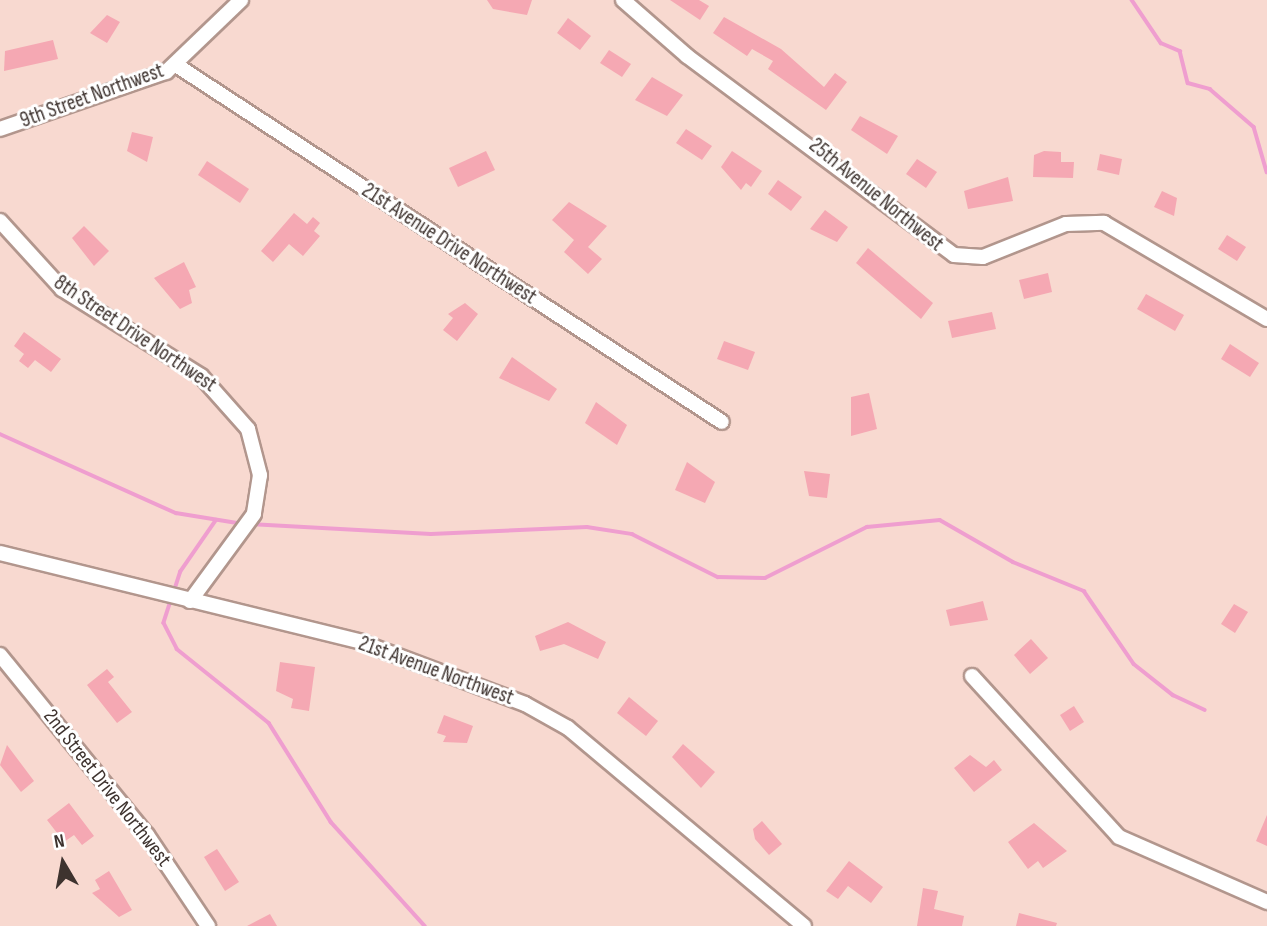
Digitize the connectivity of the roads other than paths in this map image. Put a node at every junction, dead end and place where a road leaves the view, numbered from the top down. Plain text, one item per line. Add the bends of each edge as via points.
1 (241, 0) edge
2 (623, 0) edge
3 (176, 65) junction
4 (0, 129) edge
5 (0, 221) edge
6 (1267, 319) edge
7 (722, 422) dead end
8 (0, 553) edge
9 (190, 601) junction
10 (0, 654) edge
11 (972, 676) dead end
12 (1267, 902) edge
13 (208, 926) edge
14 (804, 926) edge

1 - 3 street, 9th Street Northwest
2 - 6 street, 25th Avenue Northwest via 687,56 954,256 983,257 1066,224 1104,223
3 - 4 street, 9th Street Northwest
3 - 7 street, 21st Avenue Drive Northwest
5 - 9 street, 8th Street Drive Northwest via 62,289 201,376 248,429 260,475 254,514
8 - 9 street, 21st Avenue Northwest
9 - 14 street, 21st Avenue Northwest via 361,642 536,709 581,739
10 - 13 street, 2nd Street Drive Northwest via 146,835
11 - 12 street via 1119,837

